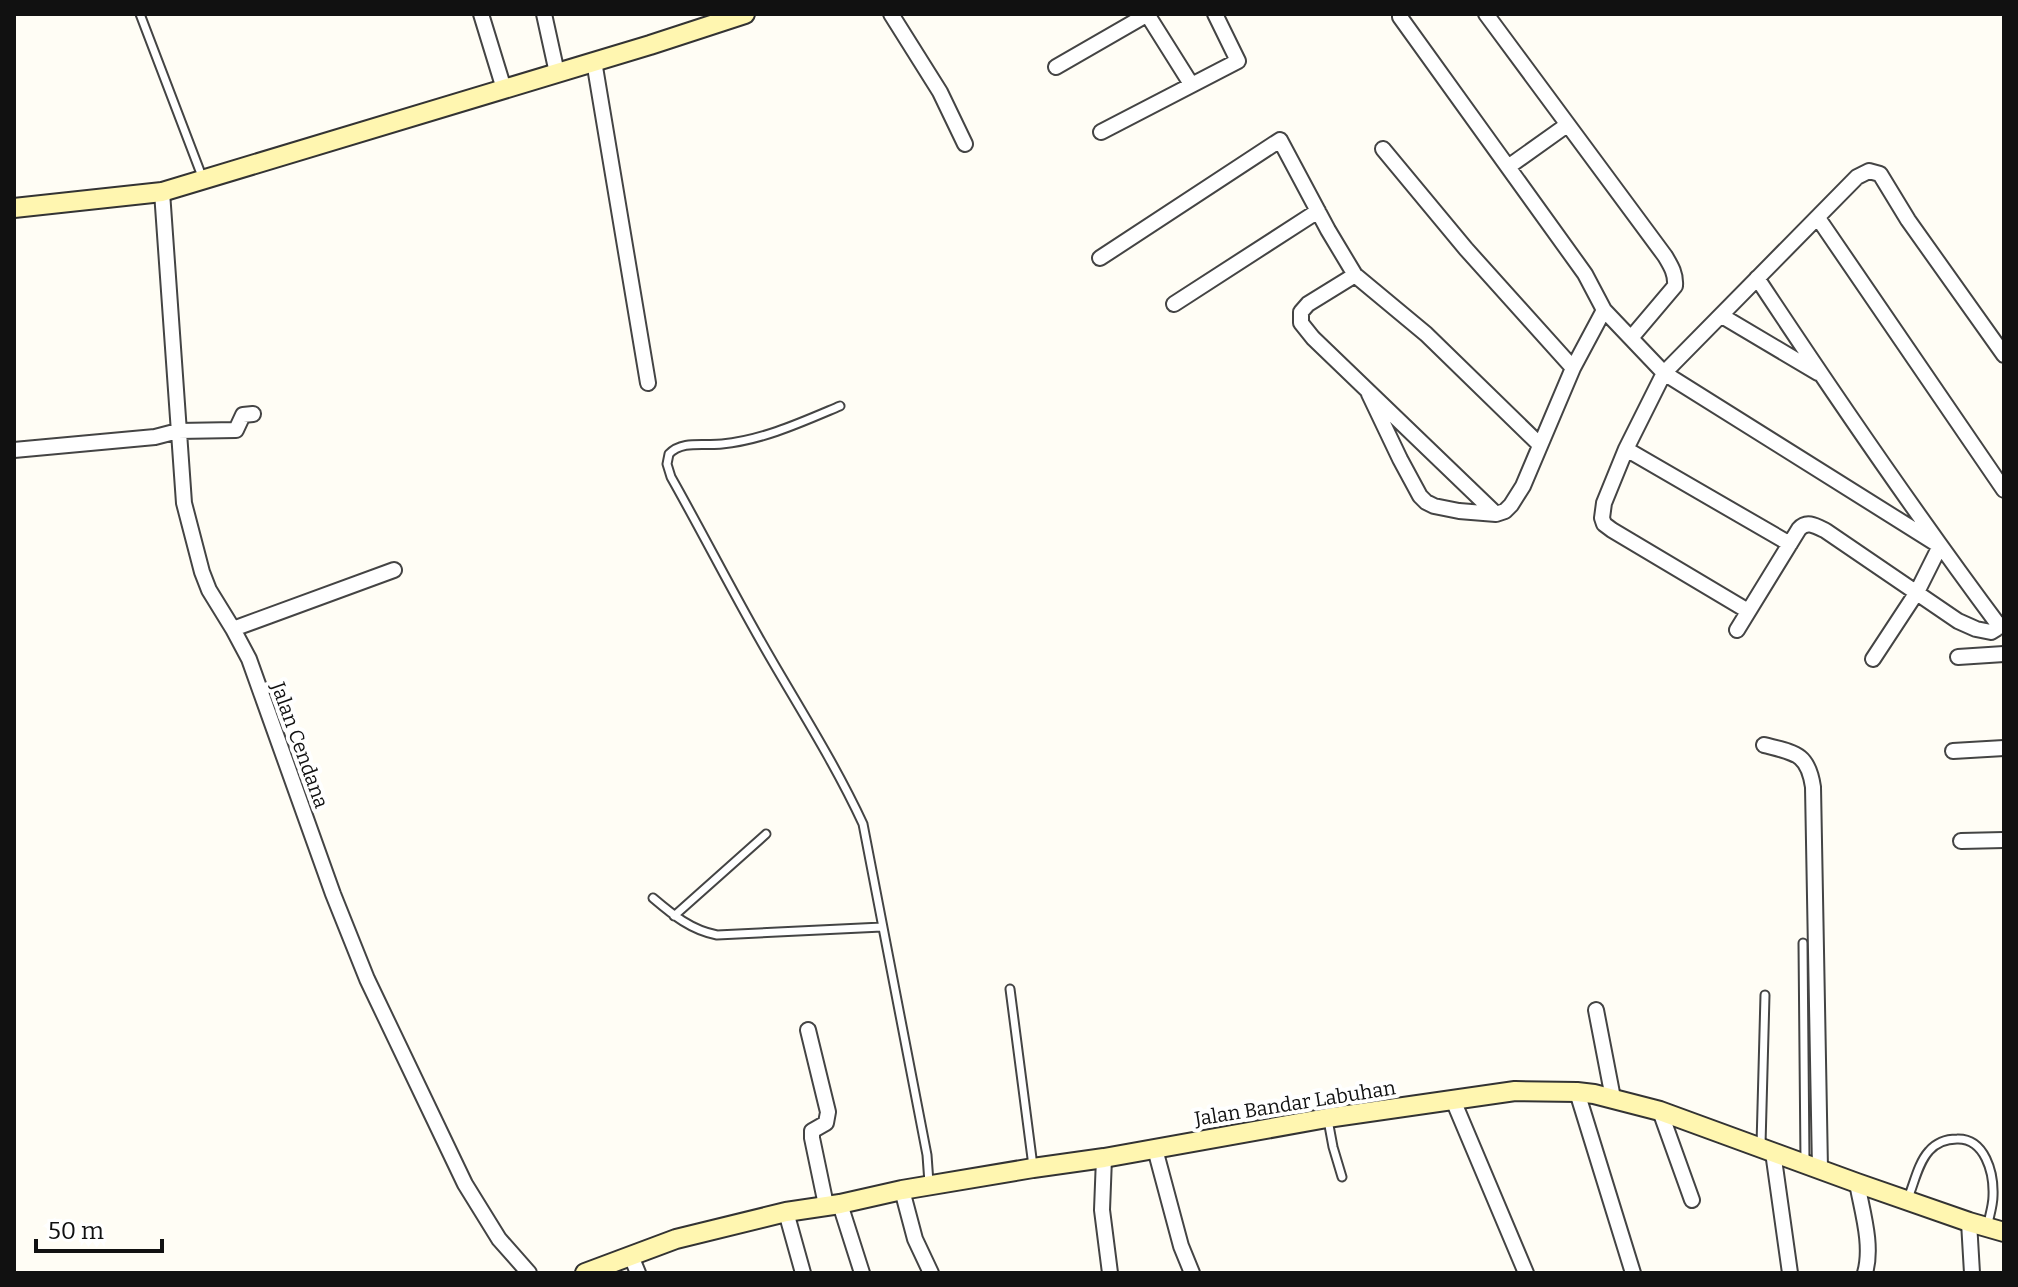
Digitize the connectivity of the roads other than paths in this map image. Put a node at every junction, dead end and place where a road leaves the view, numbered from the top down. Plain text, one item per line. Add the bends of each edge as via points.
1 (140, 14) edge
2 (481, 14) edge
3 (544, 14) edge
4 (891, 14) edge
5 (1148, 14) edge
6 (1215, 14) edge
7 (1486, 14) edge
8 (742, 15) edge
9 (1400, 17) dead end
10 (594, 61) junction
11 (1056, 67) dead end
12 (557, 73) junction
13 (1191, 84) junction
14 (504, 89) junction
15 (1567, 125) junction
16 (1101, 132) dead end
17 (965, 144) dead end
18 (1383, 149) dead end
19 (1508, 167) junction
20 (203, 179) junction
21 (162, 192) junction
22 (14, 208) edge
23 (1318, 211) junction
24 (1818, 218) junction
25 (1100, 258) dead end
26 (1355, 275) junction
27 (1757, 278) junction
28 (1174, 304) dead end
29 (1604, 310) junction
30 (1722, 316) junction
31 (1631, 338) junction
32 (2004, 355) edge
33 (1573, 368) junction
34 (1664, 373) junction
35 (1821, 375) junction
36 (648, 383) dead end
37 (1369, 394) junction
38 (840, 406) dead end
39 (253, 414) dead end
40 (178, 431) junction
41 (1540, 445) junction
42 (1626, 449) junction
43 (14, 450) edge
44 (2004, 490) edge
45 (1496, 514) junction
46 (1790, 544) junction
47 (1940, 546) junction
48 (394, 570) dead end
49 (1917, 592) junction
50 (1748, 611) junction
51 (1998, 628) edge
52 (233, 629) junction
53 (1737, 630) dead end
54 (1999, 654) edge
55 (1958, 657) dead end
56 (1873, 659) dead end
57 (1764, 745) dead end
58 (2004, 748) edge
59 (1953, 751) dead end
60 (766, 834) dead end
61 (2004, 840) edge
62 (1961, 841) dead end
63 (653, 898) dead end
64 (674, 916) junction
65 (882, 927) junction
66 (1803, 943) dead end
67 (1010, 989) dead end
68 (1765, 995) dead end
69 (1596, 1010) dead end
70 (808, 1030) dead end
71 (1577, 1092) junction
72 (1613, 1098) junction
73 (1453, 1100) junction
74 (1660, 1111) junction
75 (1327, 1118) junction
76 (1155, 1149) junction
77 (1767, 1150) junction
78 (1104, 1158) junction
79 (1813, 1166) junction
80 (1033, 1168) junction
81 (1342, 1177) dead end
82 (1857, 1183) junction
83 (929, 1187) junction
84 (902, 1190) junction
85 (1692, 1200) dead end
86 (1907, 1200) junction
87 (833, 1204) junction
88 (786, 1212) junction
89 (1969, 1222) junction
90 (1996, 1230) edge
91 (634, 1264) edge
92 (529, 1273) edge
93 (585, 1273) edge
94 (803, 1273) edge
95 (862, 1273) edge
96 (931, 1273) edge
97 (1110, 1273) edge
98 (1192, 1273) edge
99 (1526, 1273) edge
100 (1633, 1273) edge
101 (1790, 1273) edge
102 (1865, 1273) edge
103 (1972, 1273) edge

1 - 20 lane
2 - 14 street
3 - 12 street
4 - 17 street
5 - 11 street
5 - 13 street
6 - 13 street via 1238,61
7 - 15 street
8 - 10 main road
9 - 19 street
10 - 12 main road
10 - 36 street
12 - 14 main road
13 - 16 street
14 - 20 main road
15 - 19 street
15 - 31 street via 1676,278
18 - 33 street
19 - 29 street via 1585,274
20 - 21 main road
21 - 22 main road
21 - 40 street, Jalan Cendana
23 - 25 street via 1280,140
23 - 26 street
23 - 28 street
24 - 27 street
24 - 32 street via 1863,173 1880,174
24 - 44 street
26 - 37 street via 1308,304 1299,317
26 - 41 street via 1426,334
27 - 30 street
27 - 35 street
29 - 31 street
29 - 33 street
30 - 34 street
30 - 35 street
31 - 34 street
33 - 41 street
34 - 42 street
34 - 47 street
35 - 47 street
37 - 45 street
37 - 45 street via 1426,502
38 - 65 lane via 764,436 679,446 667,464 846,787 863,824
39 - 40 street via 243,415 236,430
40 - 43 street
40 - 52 street, Jalan Cendana via 184,503 202,572
41 - 45 street via 1516,497
42 - 46 street
42 - 50 street via 1601,512 1604,524
46 - 49 street via 1803,525 1818,527
46 - 50 street
47 - 49 street
47 - 51 street
48 - 52 street
49 - 51 street via 1976,629
49 - 56 street
50 - 53 street
51 - 54 street
52 - 92 street, Jalan Cendana via 249,659 367,979 465,1184 499,1239
54 - 55 street
57 - 79 street via 1799,756 1811,771 1813,787
58 - 59 street
60 - 64 lane
61 - 62 street
63 - 64 lane
64 - 65 lane via 717,935
65 - 83 lane
66 - 79 lane
67 - 80 lane
68 - 77 lane
69 - 72 street
70 - 87 street via 828,1112 826,1123 812,1131
71 - 72 main road, Jalan Bandar Labuhan
71 - 73 main road, Jalan Bandar Labuhan via 1515,1091
71 - 100 street
72 - 74 main road, Jalan Bandar Labuhan
73 - 75 main road, Jalan Bandar Labuhan
73 - 99 street
74 - 77 main road, Jalan Bandar Labuhan
74 - 85 street
75 - 76 main road, Jalan Bandar Labuhan
75 - 81 lane
76 - 78 main road, Jalan Bandar Labuhan
76 - 98 street
77 - 79 main road, Jalan Bandar Labuhan
77 - 101 street
78 - 80 main road, Jalan Bandar Labuhan
78 - 97 street via 1102,1210
79 - 82 main road, Jalan Bandar Labuhan
80 - 83 main road, Jalan Bandar Labuhan
82 - 86 main road, Jalan Bandar Labuhan
82 - 102 street via 1866,1237
83 - 84 main road, Jalan Bandar Labuhan
84 - 87 main road, Jalan Bandar Labuhan
84 - 96 street
86 - 89 main road, Jalan Bandar Labuhan
86 - 90 lane via 1928,1152 1943,1140 1972,1142 1983,1151 1991,1171
87 - 88 main road, Jalan Bandar Labuhan
87 - 95 street
88 - 91 main road, Jalan Bandar Labuhan via 676,1239
88 - 94 street
89 - 90 main road, Jalan Bandar Labuhan
89 - 103 street
91 - 93 main road, Jalan Bandar Labuhan

